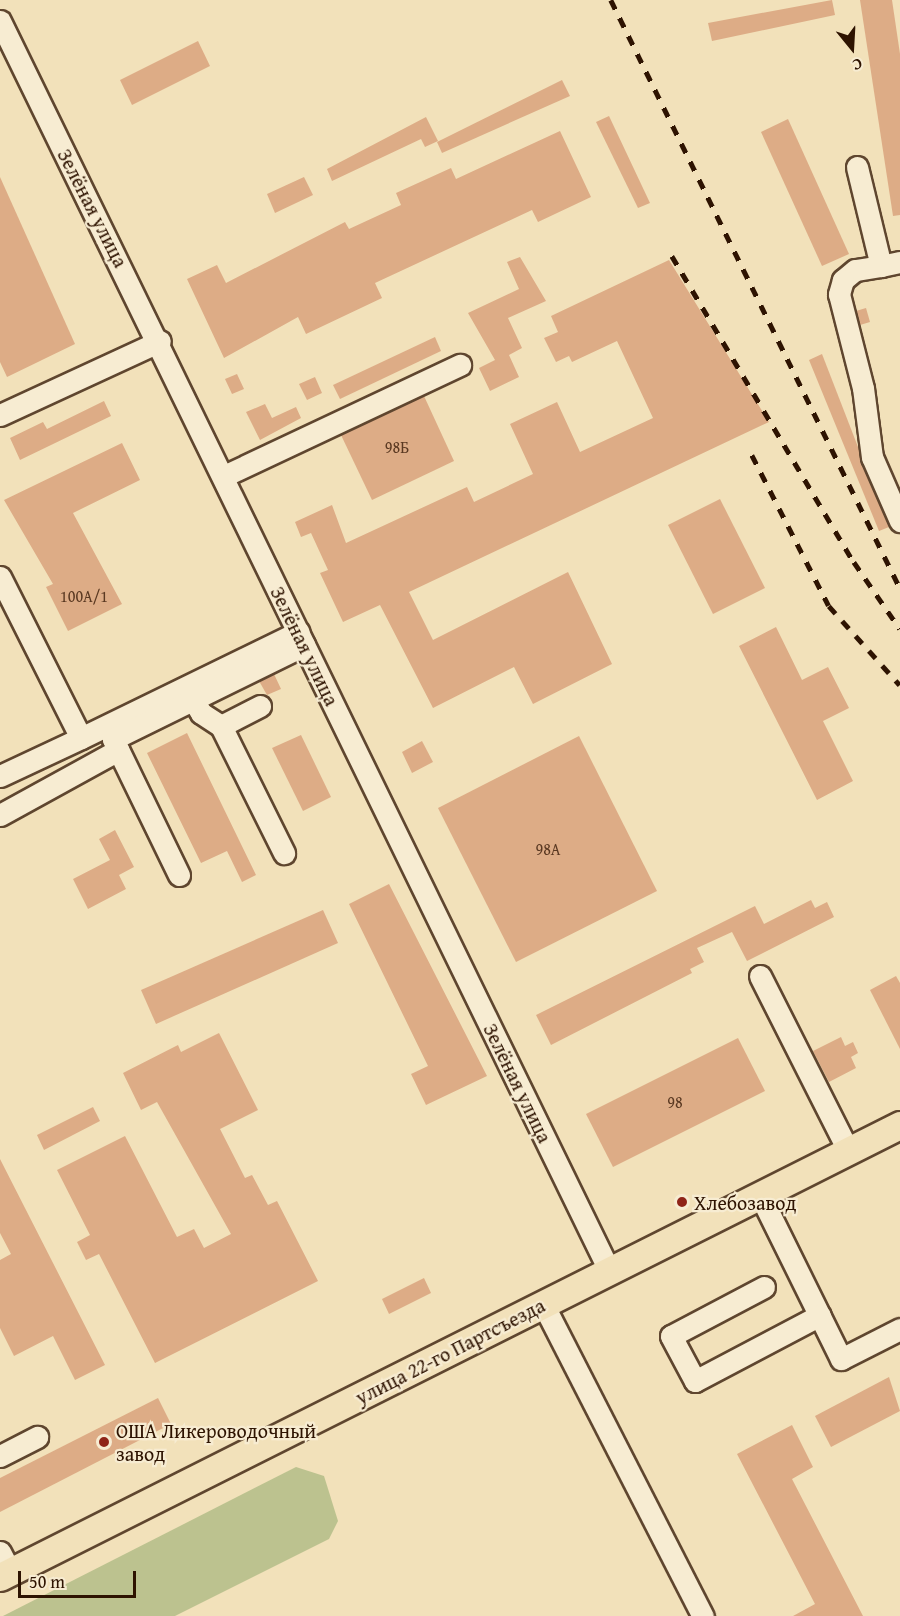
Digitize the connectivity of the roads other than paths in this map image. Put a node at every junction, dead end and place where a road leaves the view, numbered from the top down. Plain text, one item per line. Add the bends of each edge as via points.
1 (0, 21) edge
2 (857, 166) dead end
3 (890, 264) edge
4 (160, 341) junction
5 (460, 365) dead end
6 (0, 415) edge
7 (224, 476) junction
8 (896, 499) edge
9 (900, 521) edge
10 (0, 576) edge
11 (301, 639) junction
12 (193, 700) junction
13 (260, 706) dead end
14 (221, 726) junction
15 (81, 738) junction
16 (118, 750) junction
17 (0, 776) edge
18 (0, 815) edge
19 (284, 853) dead end
20 (178, 874) dead end
21 (760, 976) dead end
22 (900, 1125) edge
23 (848, 1150) junction
24 (760, 1195) junction
25 (609, 1270) junction
26 (764, 1287) dead end
27 (543, 1304) junction
28 (820, 1316) junction
29 (900, 1329) edge
30 (37, 1437) dead end
31 (0, 1455) edge
32 (3, 1567) edge
33 (703, 1616) edge

1 - 4 street, Зелёная улица
2 - 3 street
3 - 8 street via 855,270 843,280 839,294 863,388 872,457
4 - 6 street
4 - 7 street, Зелёная улица
5 - 7 street
7 - 11 street, Зелёная улица
8 - 9 street
10 - 15 street
11 - 12 street
11 - 15 street
11 - 25 street, Зелёная улица
12 - 14 street via 201,713
12 - 16 street via 113,739
13 - 14 street
14 - 19 street
15 - 17 street
16 - 18 street
16 - 20 street
21 - 23 street
22 - 23 main road, улица 22-го Партсъезда
23 - 24 main road, улица 22-го Партсъезда
24 - 25 main road, улица 22-го Партсъезда
24 - 28 street
25 - 27 main road, улица 22-го Партсъезда
26 - 28 street via 671,1335 694,1381
27 - 32 main road, улица 22-го Партсъезда
27 - 33 street
28 - 29 street via 841,1359
30 - 31 street

